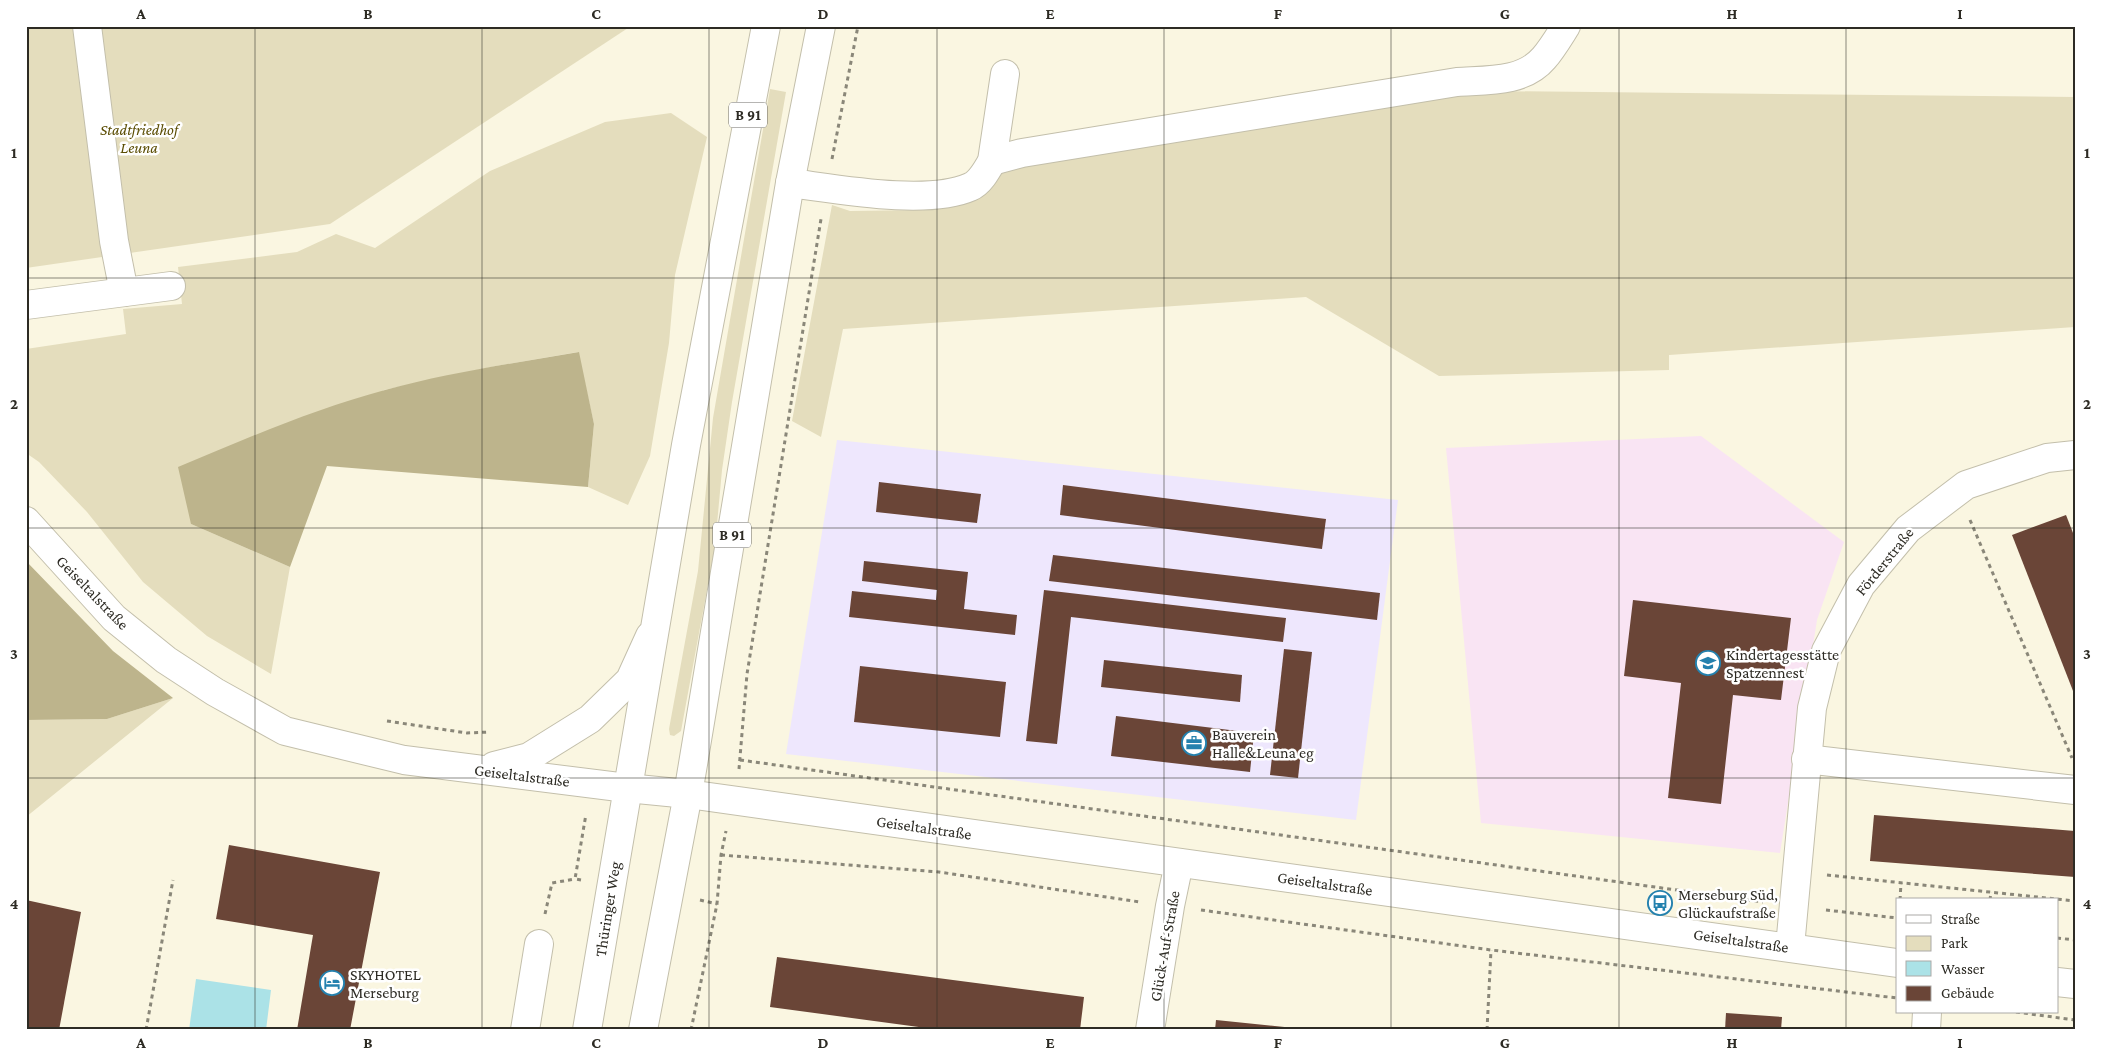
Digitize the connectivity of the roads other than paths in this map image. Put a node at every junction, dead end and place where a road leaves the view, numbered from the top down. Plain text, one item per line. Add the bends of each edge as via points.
1 (86, 26) edge
2 (766, 26) edge
3 (821, 26) edge
4 (1566, 26) edge
5 (1005, 74) dead end
6 (992, 161) junction
7 (790, 183) junction
8 (171, 286) dead end
9 (124, 292) junction
10 (26, 305) edge
11 (2075, 455) edge
12 (26, 521) edge
13 (656, 623) junction
14 (1806, 759) junction
15 (481, 770) junction
16 (627, 788) junction
17 (2075, 790) edge
18 (688, 794) junction
19 (1179, 862) junction
20 (539, 944) road end
21 (1790, 947) junction
22 (1896, 963) edge
23 (2058, 982) edge
24 (2075, 984) edge
25 (1927, 1014) edge
26 (526, 1030) edge
27 (587, 1030) edge
28 (643, 1030) edge
29 (1150, 1030) edge
30 (1926, 1030) edge

1 - 9 street via 114,242
2 - 13 street, B 91 via 686,445
3 - 7 street, B 91
4 - 6 street via 1543,59 1521,75 1457,82 1022,153
5 - 6 street
6 - 7 street via 972,186 949,193 918,196
7 - 18 street, B 91
8 - 9 street
9 - 10 street
11 - 14 street, Förderstraße via 2046,458 1966,485 1908,529 1861,585 1826,651 1812,708
12 - 15 street, Geiseltalstraße via 114,618 166,660 285,731 404,760
13 - 15 street via 630,680 590,719 529,757
13 - 16 street, B 91
14 - 17 street
14 - 21 street, Förderstraße
15 - 16 street, Geiseltalstraße
16 - 18 street, Geiseltalstraße
16 - 27 street, Thüringer Weg / B 91
18 - 19 street, Geiseltalstraße
18 - 28 street, B 91
19 - 21 street, Geiseltalstraße
19 - 29 street, Glück-Auf-Straße
20 - 26 street
21 - 22 street, Geiseltalstraße
23 - 24 street
25 - 30 street

